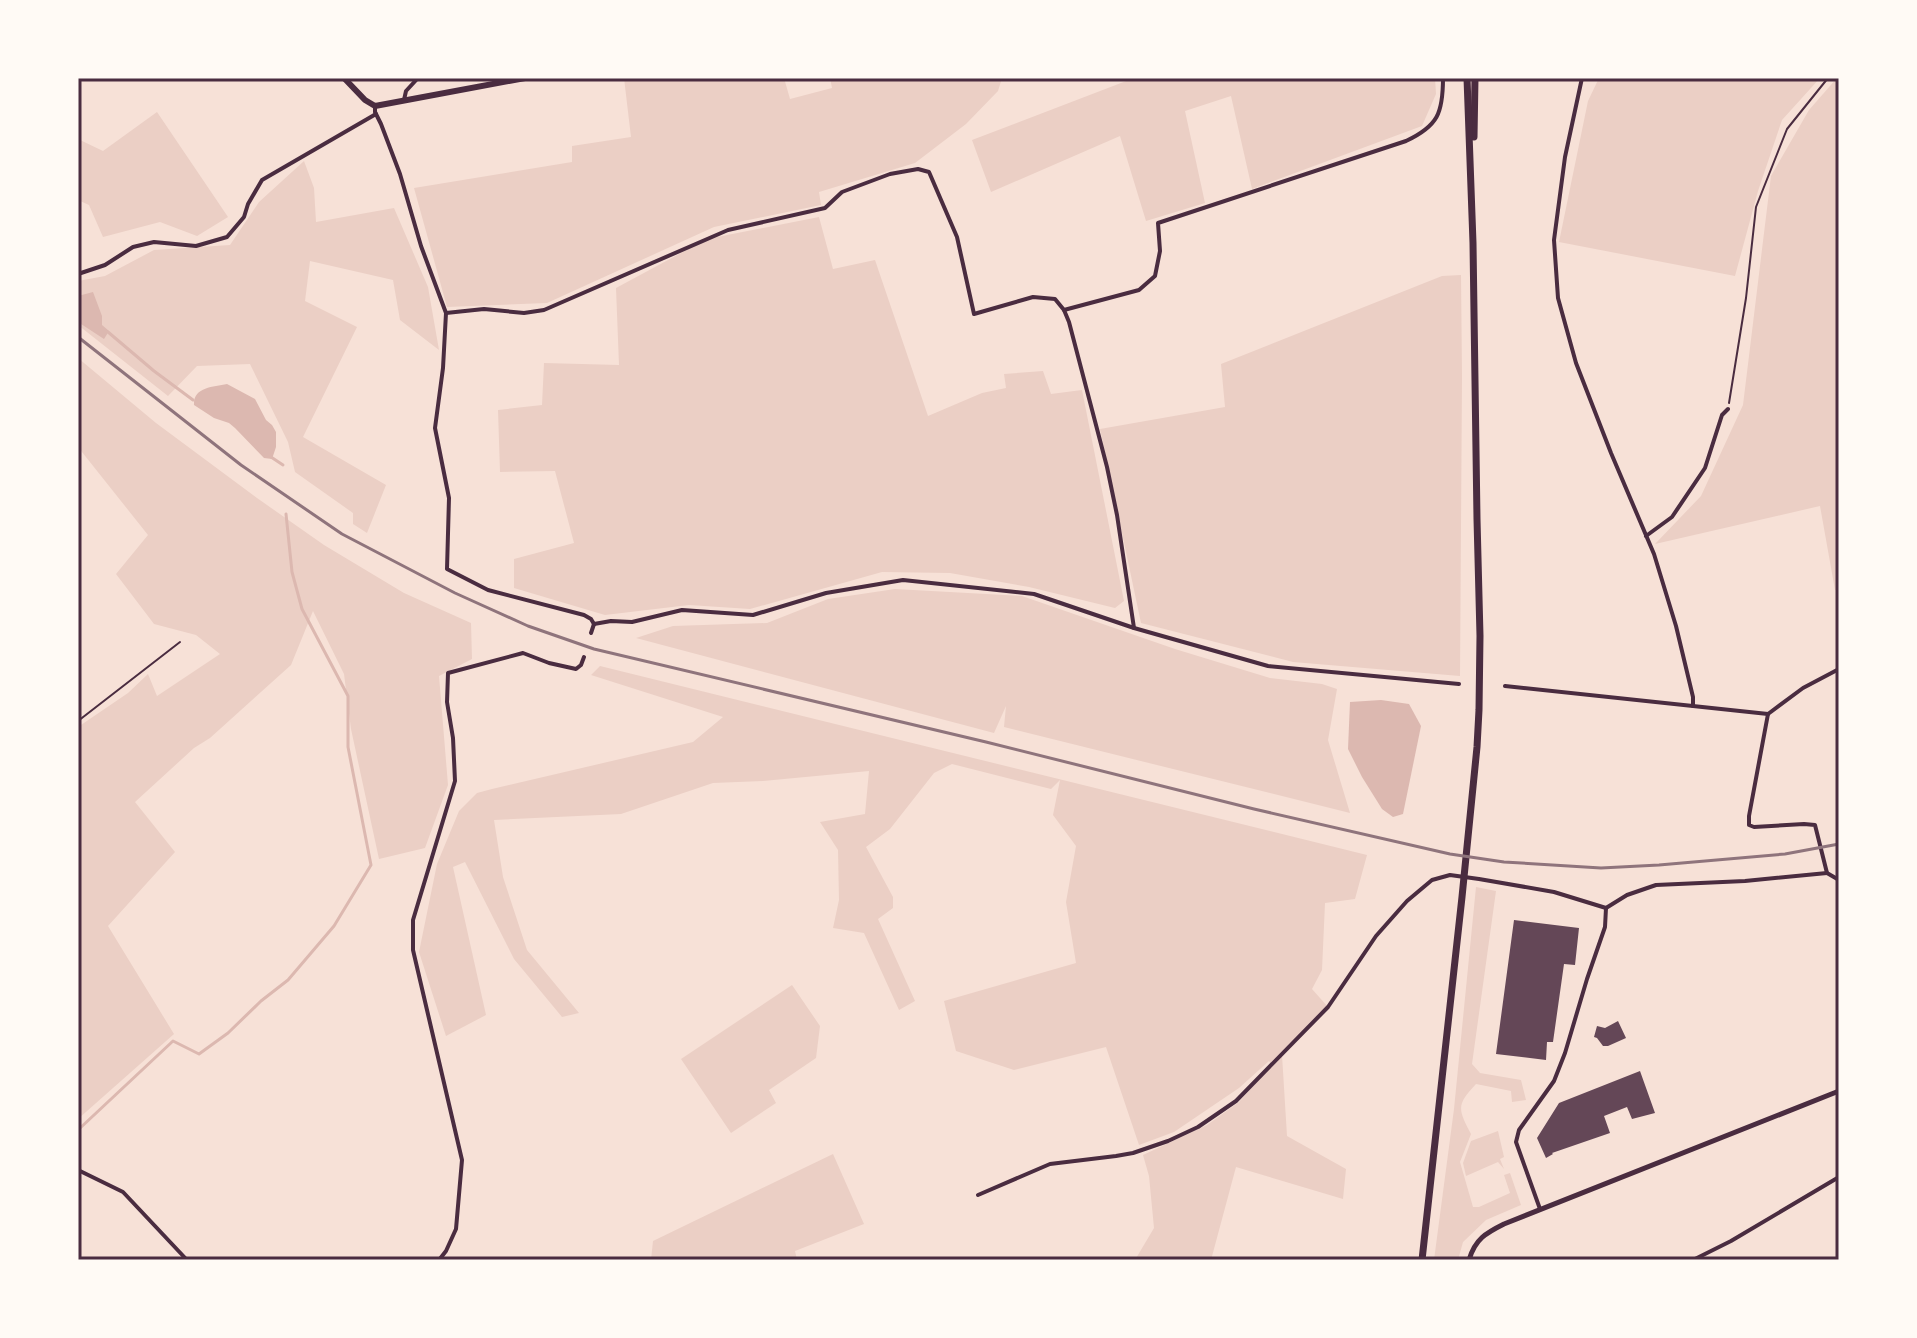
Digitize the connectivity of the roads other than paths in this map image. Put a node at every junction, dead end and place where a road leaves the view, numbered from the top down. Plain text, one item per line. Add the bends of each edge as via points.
1 (344, 78) edge
2 (418, 78) edge
3 (525, 78) edge
4 (1443, 78) edge
5 (1467, 78) edge
6 (1475, 78) edge
7 (1582, 78) edge
8 (404, 100) junction
9 (375, 106) junction
10 (376, 114) junction
11 (1472, 179) junction
12 (78, 274) edge
13 (1064, 310) junction
14 (446, 313) junction
15 (1728, 409) road end
16 (1646, 536) junction
17 (594, 624) junction
18 (1134, 628) junction
19 (591, 633) dead end
20 (584, 657) dead end
21 (1839, 669) edge
22 (1459, 684) dead end
23 (1505, 686) dead end
24 (1693, 706) junction
25 (1768, 714) junction
26 (1826, 871) junction
27 (1839, 880) edge
28 (1606, 908) junction
29 (1839, 1091) edge
30 (78, 1170) edge
31 (1839, 1177) edge
32 (978, 1195) dead end
33 (1540, 1209) junction
34 (187, 1260) edge
35 (439, 1260) edge
36 (1422, 1260) edge
37 (1469, 1260) edge
38 (1693, 1260) edge

1 - 9 main road
2 - 8 street
3 - 8 main road
4 - 13 street via 1438,116 1423,133 1158,223 1155,276 1139,290
5 - 11 main road
6 - 11 main road
7 - 16 street via 1554,240 1558,298 1576,363
8 - 9 main road
9 - 10 street
10 - 12 street via 262,180 244,217 227,237 196,246 154,242 133,247
10 - 14 street
11 - 36 main road via 1477,747
13 - 14 street via 1055,299 1033,297 974,314 957,237 929,172 918,169 842,192 825,208 728,230 544,310
13 - 18 street via 1107,467
14 - 17 street via 435,428 449,498 447,569 488,590 584,615
15 - 16 street via 1705,468 1672,517
16 - 24 street via 1676,626
17 - 18 street via 682,610 753,615 826,593 903,580 1034,594
17 - 19 street
18 - 22 street via 1268,666
20 - 35 street via 576,669 523,653 448,673 455,781 413,920 413,950 462,1160 456,1229
21 - 25 street
23 - 24 street
24 - 25 street
25 - 26 street via 1749,825 1815,825
26 - 27 street
26 - 28 street via 1656,885
28 - 32 street via 1554,892 1479,879 1450,875 1432,880 1376,936 1328,1007 1236,1101 1168,1141 1124,1154 1050,1164
28 - 33 street via 1605,927 1565,1053 1516,1142
29 - 33 street
30 - 34 street via 123,1192
31 - 38 street
33 - 37 street via 1482,1235

